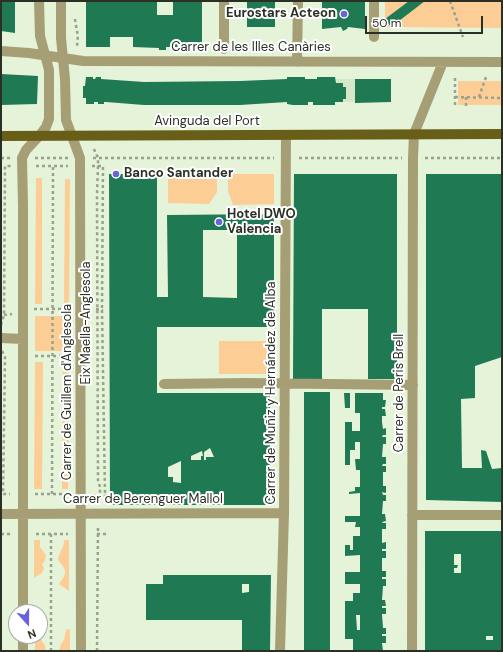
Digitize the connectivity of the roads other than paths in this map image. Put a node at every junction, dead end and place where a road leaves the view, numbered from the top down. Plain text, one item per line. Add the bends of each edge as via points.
1 (39, 1) edge
2 (61, 1) edge
3 (224, 1) edge
4 (298, 1) edge
5 (374, 1) edge
6 (374, 37) dead end
7 (224, 49) dead end
8 (1, 51) edge
9 (46, 55) junction
10 (64, 58) junction
11 (297, 62) junction
12 (443, 62) junction
13 (502, 62) edge
14 (414, 134) junction
15 (502, 134) edge
16 (40, 135) junction
17 (70, 135) junction
18 (286, 135) junction
19 (1, 136) edge
20 (1, 338) edge
21 (23, 339) junction
22 (164, 384) dead end
23 (285, 384) junction
24 (413, 384) junction
25 (80, 513) junction
26 (284, 513) junction
27 (1, 514) edge
28 (22, 514) junction
29 (412, 515) junction
30 (502, 515) edge
31 (22, 604) edge
32 (81, 651) edge
33 (280, 651) edge
34 (412, 651) edge

1 - 9 street via 40,36
2 - 10 street, Carrer de Guillem d'Anglesola
3 - 7 street
4 - 11 street
5 - 6 street
8 - 9 street, Carrer de les Illes Canàries
9 - 10 street, Carrer de les Illes Canàries
9 - 16 street via 49,70 49,119
10 - 11 street, Carrer de les Illes Canàries
10 - 17 street, Carrer de Guillem d'Anglesola via 66,120
11 - 12 street, Carrer de les Illes Canàries
12 - 13 street, Carrer de les Illes Canàries
12 - 14 street
14 - 15 main road, Avinguda del Port
14 - 18 main road, Avinguda del Port
14 - 24 street, Carrer de Peris Brell
16 - 17 main road, Avinguda del Port
16 - 19 main road, Avinguda del Port
16 - 21 street via 22,158
17 - 18 main road, Avinguda del Port
17 - 25 street, Carrer de Guillem d'Anglesola via 80,158
18 - 23 street, Carrer de Muñiz y Hernández de Alba
20 - 21 street
21 - 28 street
22 - 23 street
23 - 24 street
23 - 26 street, Carrer de Muñiz y Hernández de Alba
24 - 29 street, Carrer de Peris Brell
25 - 26 street, Carrer de Berenguer Mallol
25 - 28 street, Carrer de Berenguer Mallol
25 - 32 street, Carrer de Guillem d'Anglesola
26 - 33 street, Carrer de Muñiz y Hernández de Alba
27 - 28 street, Carrer de Berenguer Mallol
28 - 31 street
29 - 30 street
29 - 34 street, Carrer de Peris Brell

